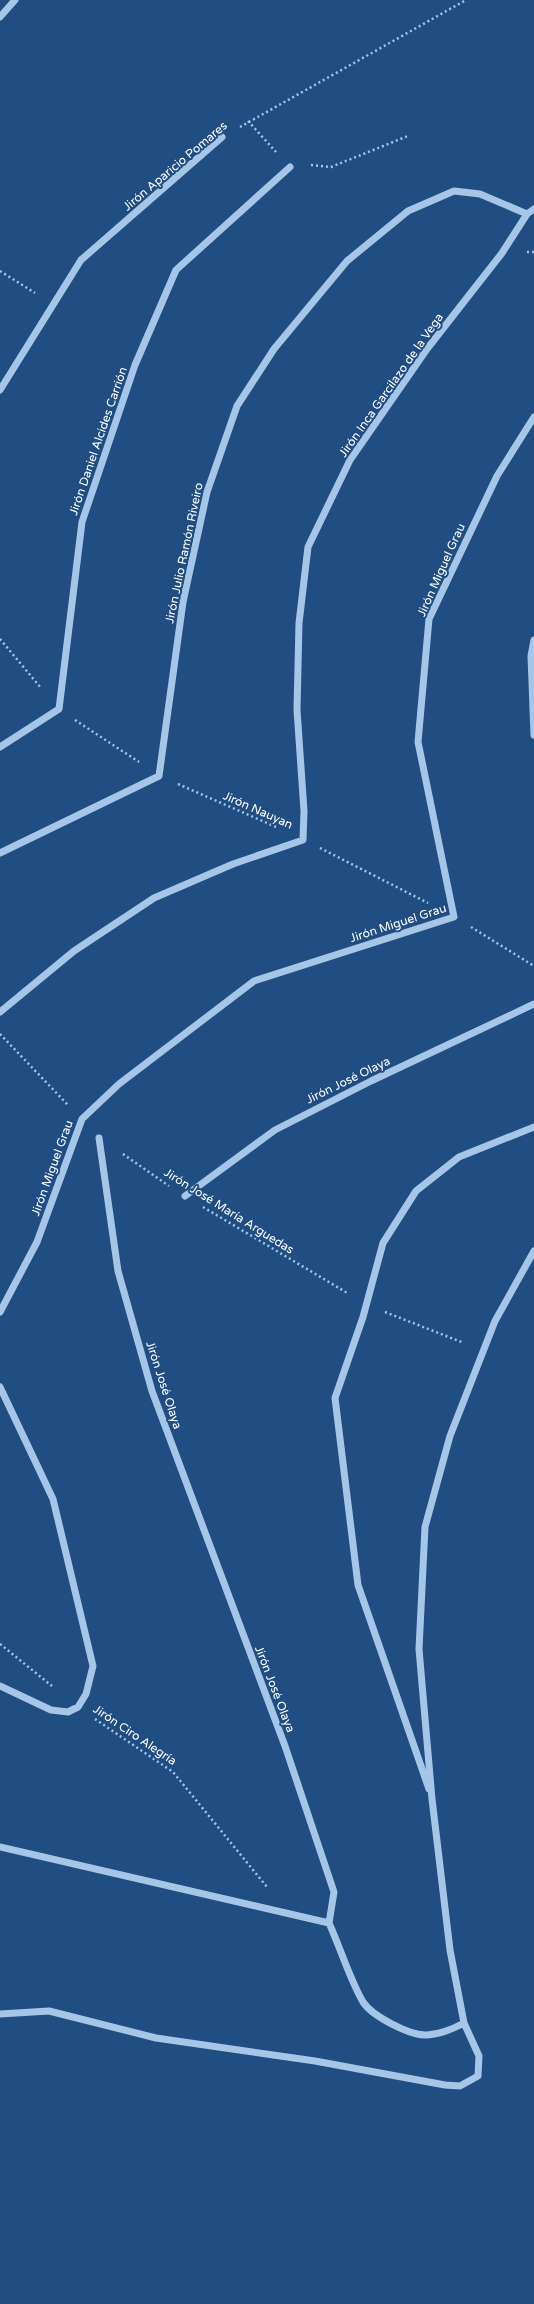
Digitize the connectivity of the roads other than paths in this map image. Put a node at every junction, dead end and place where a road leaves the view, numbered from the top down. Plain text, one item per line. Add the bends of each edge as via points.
1 (15, 0) edge
2 (0, 17) edge
3 (222, 137) road end
4 (290, 167) road end
5 (534, 209) edge
6 (527, 214) junction
7 (0, 390) edge
8 (534, 417) edge
9 (534, 640) edge
10 (534, 735) edge
11 (0, 747) edge
12 (0, 854) edge
13 (534, 1004) edge
14 (0, 1012) edge
15 (534, 1127) edge
16 (99, 1138) road end
17 (184, 1196) road end
18 (534, 1251) edge
19 (0, 1312) edge
20 (0, 1387) edge
21 (0, 1686) edge
22 (432, 1799) junction
23 (0, 1847) edge
24 (329, 1923) junction
25 (0, 2014) edge
26 (464, 2023) junction

1 - 2 street
3 - 7 street, Jirón Aparicio Pomares via 81,260
4 - 11 street, Jirón Daniel Alcides Carrión via 176,270 135,365 82,522 60,710
5 - 6 street, Jirón Inca Garcilazo de la Vega
6 - 12 street, Jirón Julio Ramón Riveiro via 480,194 454,191 408,211 347,261 274,349 238,406 207,492 183,602 159,776
6 - 14 street, Jirón Inca Garcilazo de la Vega via 502,253 427,349 350,460 308,547 299,623 297,710 304,812 303,840 233,864 154,898 74,951
8 - 19 street, Jirón Miguel Grau via 497,476 429,619 418,742 454,917 254,981 119,1084 82,1119 37,1242
9 - 10 street via 531,656
13 - 17 street, Jirón José Olaya via 274,1130
15 - 22 street via 459,1157 416,1191 383,1243 335,1398 358,1585
16 - 24 street, Jirón José Olaya via 118,1271 150,1383 285,1746 334,1892
18 - 22 street via 495,1321 483,1350 450,1436 425,1527 419,1649
20 - 21 street via 54,1507 93,1666 86,1694 78,1707 68,1712 51,1710
22 - 26 street via 450,1950
23 - 24 street
24 - 26 street via 364,2003 380,2018 424,2036 446,2033
25 - 26 street via 49,2011 156,2038 315,2061 460,2086 478,2076 479,2056

